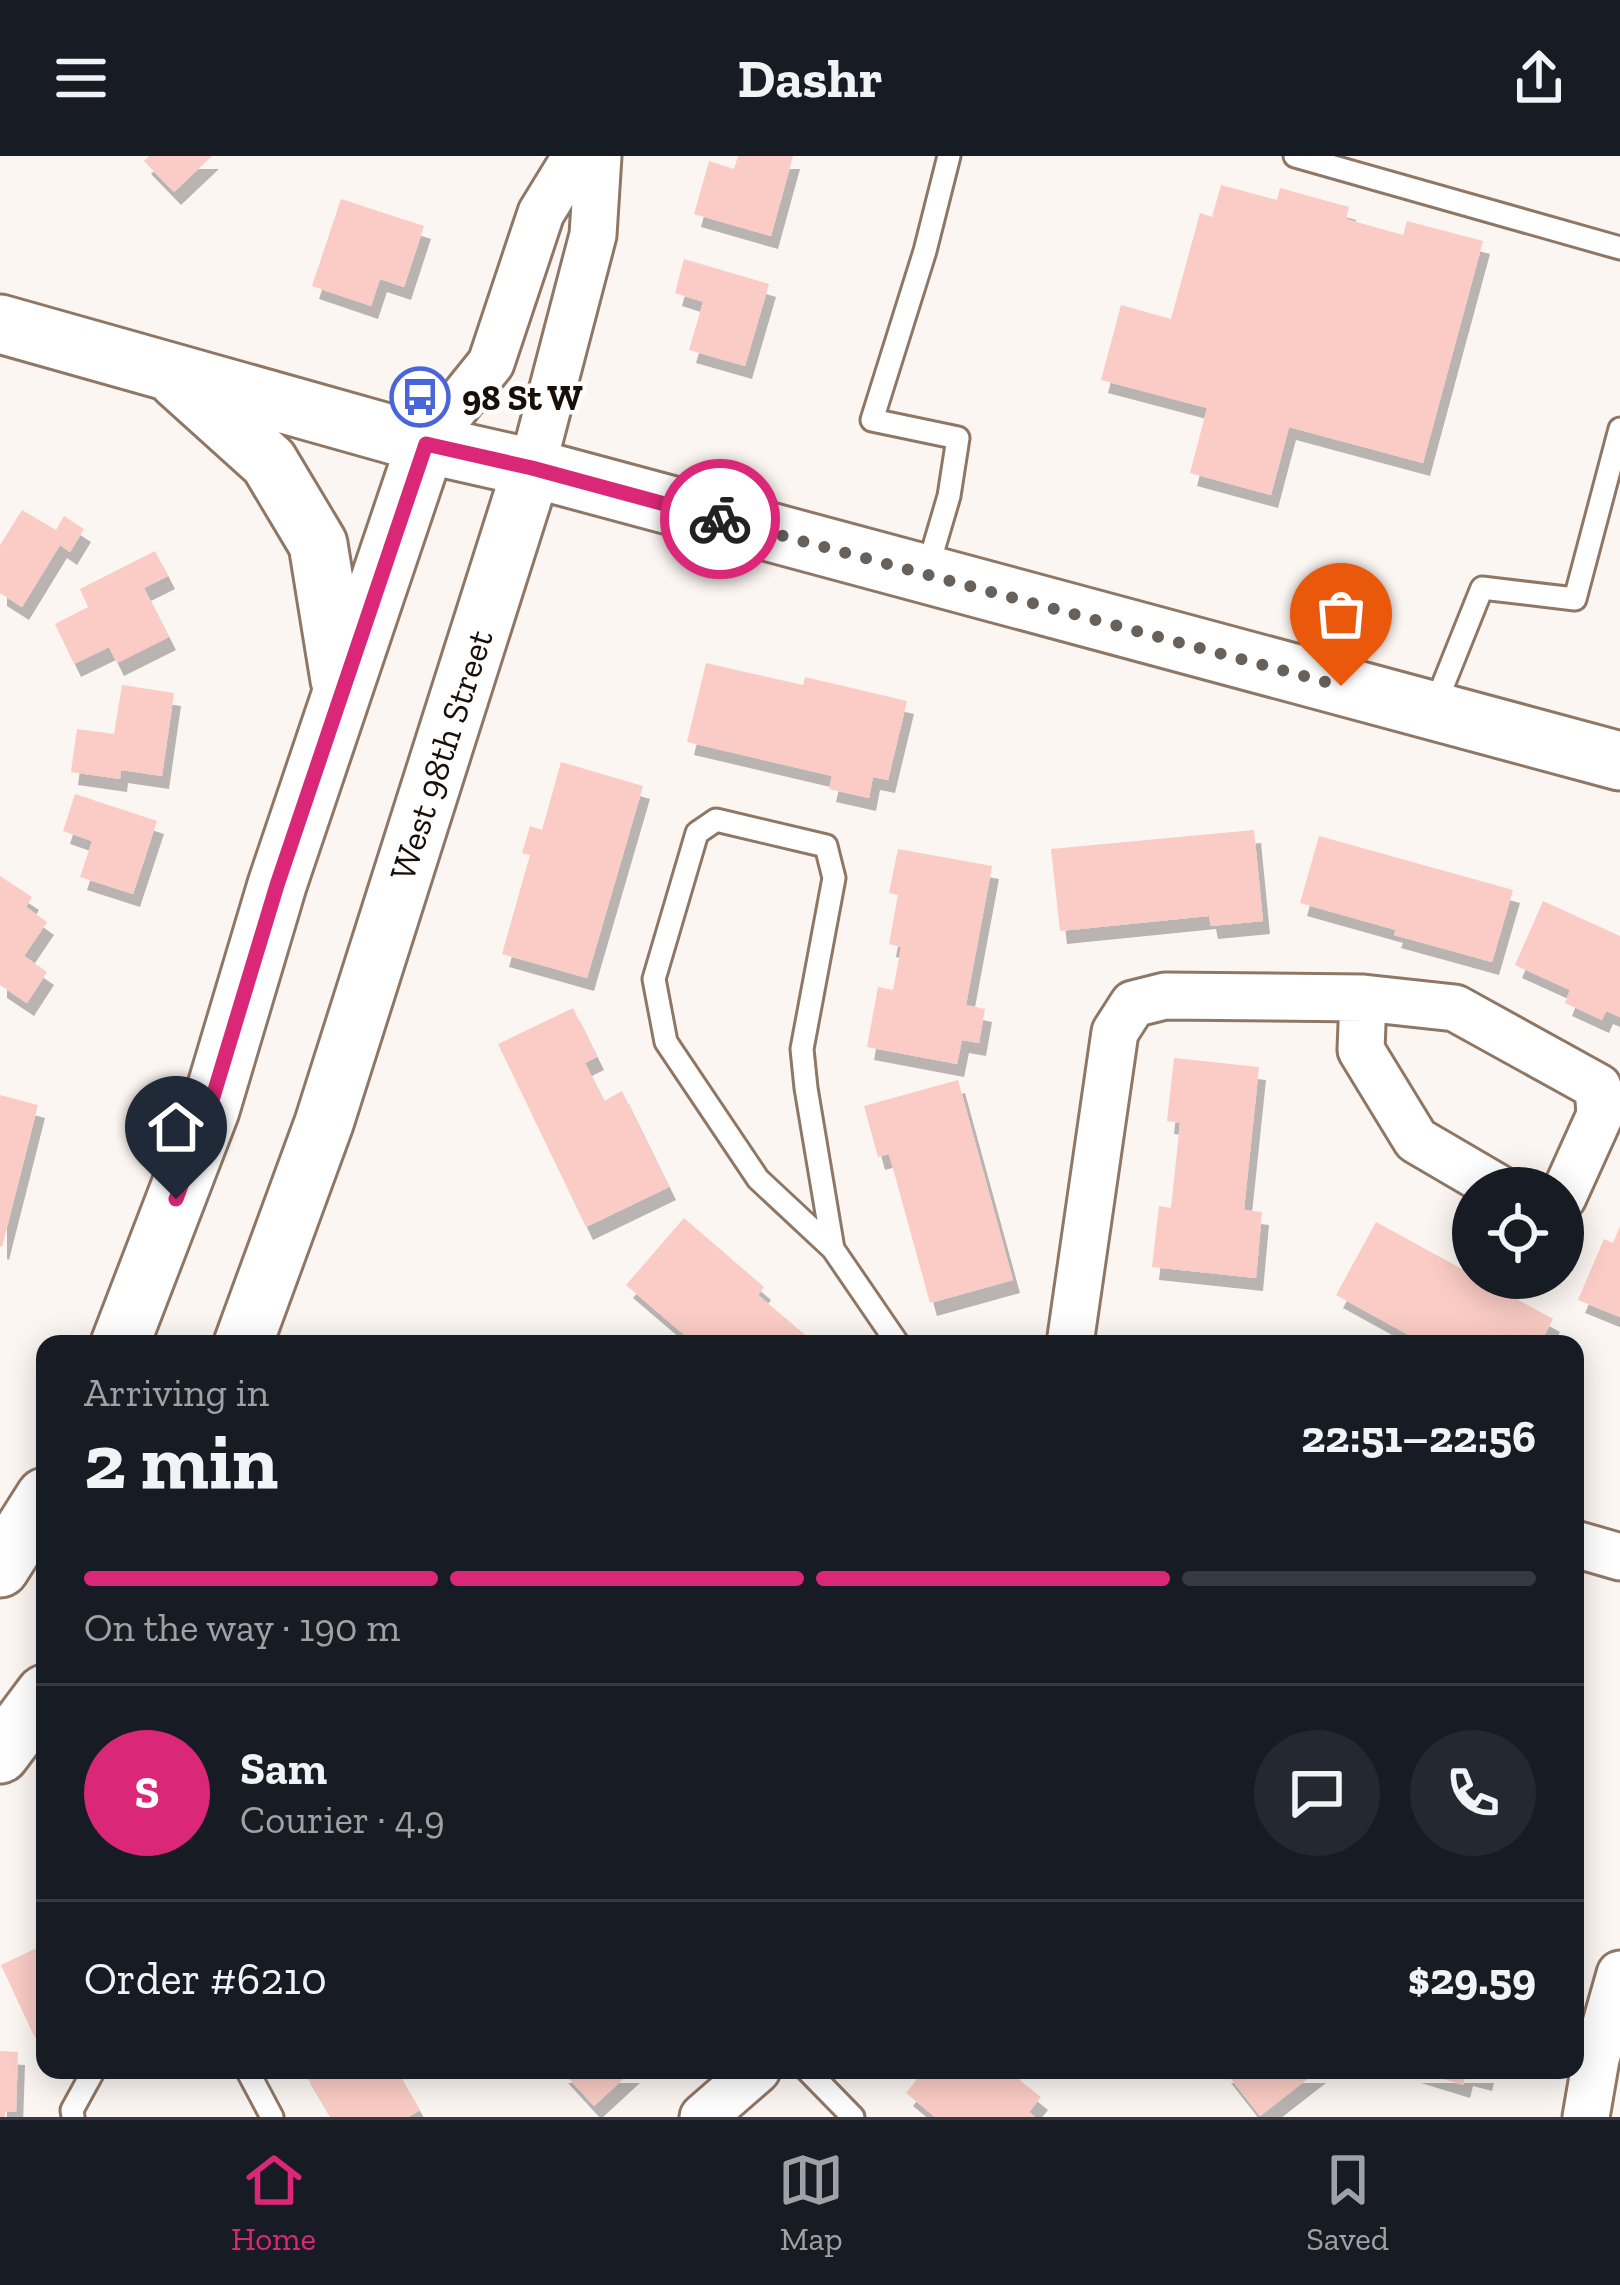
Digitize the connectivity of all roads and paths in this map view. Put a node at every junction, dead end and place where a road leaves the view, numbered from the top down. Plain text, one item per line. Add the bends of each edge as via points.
1 (576, 156) edge
2 (598, 156) edge
3 (949, 156) edge
4 (1295, 156) edge
5 (1620, 248) edge
6 (0, 324) edge
7 (169, 372) junction
8 (1620, 429) edge
9 (426, 444) junction
10 (532, 468) junction
11 (926, 574) junction
12 (342, 694) junction
13 (1433, 711) junction
14 (1620, 761) edge
15 (1363, 998) junction
16 (1462, 1167) edge
17 (1577, 1167) edge
18 (833, 1250) junction
19 (123, 1335) edge
20 (246, 1335) edge
21 (892, 1335) edge
22 (1071, 1335) edge
23 (36, 1511) edge
24 (1584, 1547) edge
25 (1620, 1557) edge
26 (0, 1568) edge
27 (36, 1706) edge
28 (0, 1754) edge
29 (1620, 1974) edge
30 (89, 2079) edge
31 (252, 2079) edge
32 (747, 2079) edge
33 (816, 2079) edge
34 (73, 2117) edge
35 (272, 2117) edge
36 (703, 2117) edge
37 (853, 2117) edge
38 (1586, 2117) edge

1 - 9 street via 541,214 491,363
2 - 10 street, West 98th Street via 593,235
3 - 11 lane via 872,420 958,438
4 - 5 lane
6 - 7 street
7 - 9 street
7 - 12 street via 269,462 318,544
8 - 13 lane via 1575,599 1482,588
9 - 10 street
9 - 12 street
10 - 11 street
10 - 20 street, West 98th Street via 324,1123
11 - 13 street
12 - 19 street via 209,1110
13 - 14 street
15 - 16 street via 1361,1050 1416,1140
15 - 17 street via 1454,1008 1598,1087 1600,1115
15 - 22 street via 1165,996 1132,1004 1115,1032
18 - 18 lane via 802,1049 834,878 826,846 716,820 697,832 655,979 666,1042 758,1179
18 - 21 lane
23 - 26 street
24 - 25 street
27 - 28 street
29 - 38 street
30 - 34 lane
31 - 35 lane
32 - 36 street
33 - 37 lane

